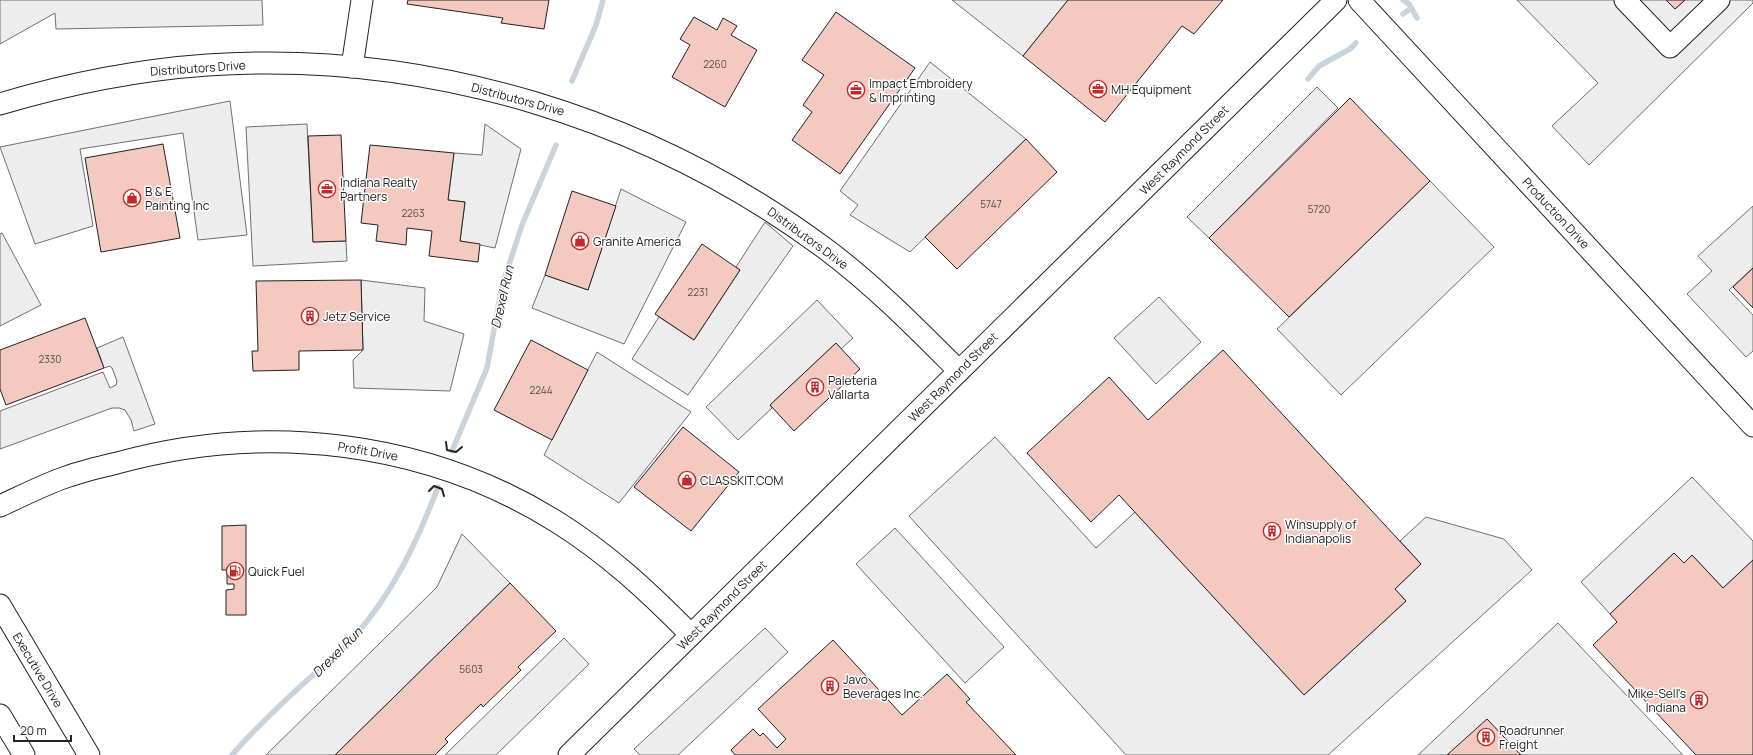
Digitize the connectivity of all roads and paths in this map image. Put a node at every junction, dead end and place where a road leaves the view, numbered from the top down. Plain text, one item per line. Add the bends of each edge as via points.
1 (362, 0) edge
2 (1336, 0) edge
3 (1359, 0) edge
4 (1625, 0) edge
5 (1719, 0) edge
6 (352, 67) junction
7 (0, 104) edge
8 (959, 371) junction
9 (1753, 426) edge
10 (0, 506) edge
11 (0, 605) edge
12 (691, 635) junction
13 (0, 715) edge
14 (24, 755) edge
15 (89, 755) edge
16 (569, 755) edge

1 - 6 street
2 - 8 street, West Raymond Street
3 - 9 street, Production Drive
4 - 5 street via 1670,46
6 - 7 street, Distributors Drive via 280,64 207,65 130,74
6 - 8 street, Distributors Drive via 438,79 514,96 624,134 694,166 778,215 834,255 890,302
8 - 12 street, West Raymond Street
10 - 12 street, Profit Drive via 66,476 153,453 213,444 266,441 317,443 394,455 493,488 539,511 617,565 648,591
11 - 15 street, Executive Drive
12 - 16 street, West Raymond Street
13 - 14 street

